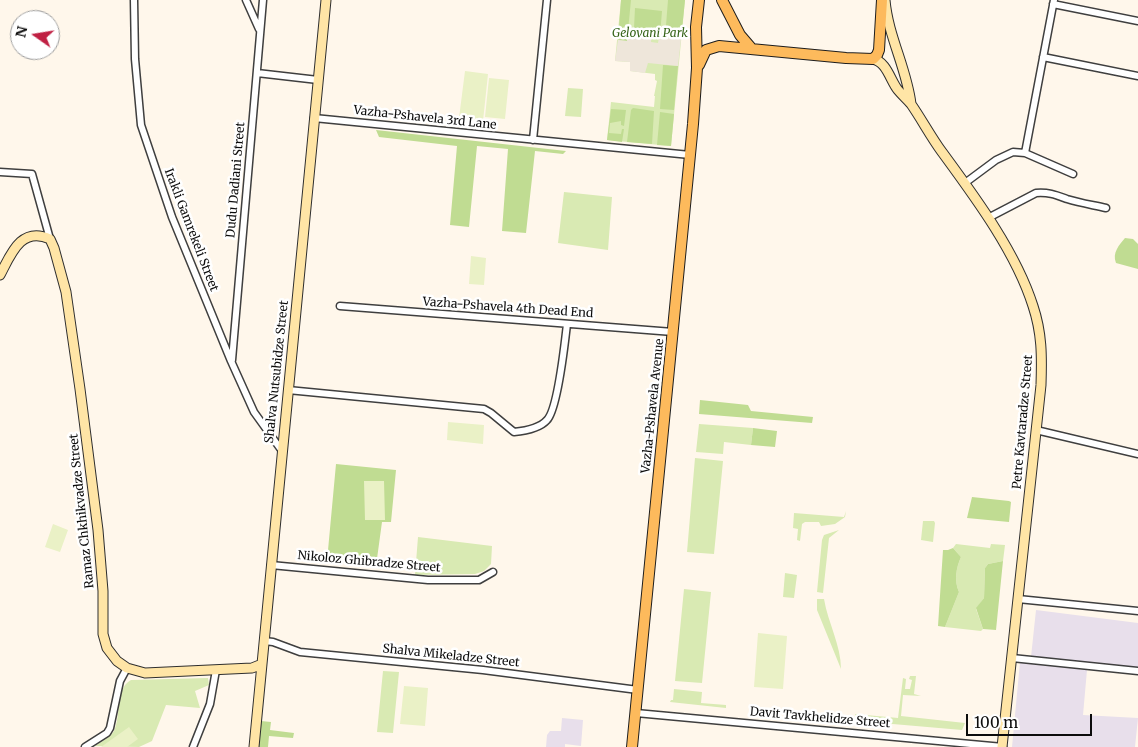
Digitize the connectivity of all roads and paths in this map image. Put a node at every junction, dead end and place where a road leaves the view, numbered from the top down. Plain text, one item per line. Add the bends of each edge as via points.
1 (134, 0) edge
2 (246, 0) edge
3 (263, 0) edge
4 (326, 0) edge
5 (547, 0) edge
6 (699, 0) edge
7 (722, 0) edge
8 (883, 0) edge
9 (1053, 2) edge
10 (1138, 21) edge
11 (259, 30) junction
12 (752, 49) junction
13 (1043, 57) junction
14 (873, 58) junction
15 (698, 68) junction
16 (257, 73) junction
17 (1138, 76) edge
18 (318, 80) junction
19 (911, 104) junction
20 (314, 118) junction
21 (532, 140) junction
22 (1025, 153) junction
23 (690, 155) junction
24 (0, 172) edge
25 (1072, 174) dead end
26 (965, 183) junction
27 (1106, 208) dead end
28 (988, 218) junction
29 (50, 240) junction
30 (0, 275) edge
31 (340, 306) dead end
32 (567, 324) junction
33 (673, 332) junction
34 (231, 361) junction
35 (288, 390) junction
36 (1036, 430) junction
37 (282, 451) junction
38 (1138, 454) edge
39 (271, 565) junction
40 (493, 572) dead end
41 (1018, 599) junction
42 (1138, 612) edge
43 (264, 641) junction
44 (1012, 658) junction
45 (262, 664) junction
46 (127, 668) junction
47 (216, 670) junction
48 (1138, 671) edge
49 (638, 690) junction
50 (636, 713) junction
51 (85, 747) edge
52 (193, 747) edge
53 (254, 747) edge
54 (632, 747) edge
55 (1003, 747) edge

1 - 34 street, Irakli Gamrekeli Street via 141,126 172,217
2 - 11 street
3 - 11 street, Dudu Dadiani Street
4 - 18 main road, Shalva Nutsubidze Street
5 - 21 street
6 - 15 main road, Vazha-Pshavela Avenue via 696,27
7 - 12 main road via 740,35
8 - 14 main road via 877,56
8 - 19 main road, Petre Kavtaradze Street via 909,86
9 - 10 street
9 - 13 street
11 - 16 street, Dudu Dadiani Street
12 - 14 main road, Vazha-Pshavela Avenue
12 - 15 main road, Vazha-Pshavela Avenue via 712,47 706,50
13 - 17 street
13 - 22 street
14 - 19 main road, Petre Kavtaradze Street via 880,61 893,84
15 - 23 main road, Vazha-Pshavela Avenue
16 - 18 street
16 - 34 street, Dudu Dadiani Street
18 - 20 main road, Shalva Nutsubidze Street
19 - 26 main road, Petre Kavtaradze Street
20 - 21 street, Vazha-Pshavela 3rd Lane
20 - 35 main road, Shalva Nutsubidze Street
21 - 23 street, Vazha-Pshavela 3rd Lane
22 - 25 street
22 - 26 street via 1013,152 996,160
23 - 33 main road, Vazha-Pshavela Avenue
24 - 29 street, Ramaz Chkhikvadze Street via 32,174
26 - 28 main road, Petre Kavtaradze Street
27 - 28 street via 1044,192
28 - 36 main road, Petre Kavtaradze Street via 1016,265 1038,321 1042,346
29 - 30 main road via 30,236 16,245
29 - 46 main road, Ramaz Chkhikvadze Street via 66,292 80,389 98,530 103,634 107,648
31 - 32 street, Vazha-Pshavela 4th Dead End
32 - 33 street, Vazha-Pshavela 4th Dead End
32 - 35 street via 549,419 514,432 484,408
33 - 49 main road, Vazha-Pshavela Avenue
34 - 37 street, Irakli Gamrekeli Street via 254,412
35 - 37 main road, Shalva Nutsubidze Street
36 - 38 street
36 - 41 main road, Petre Kavtaradze Street
37 - 39 main road, Shalva Nutsubidze Street
39 - 40 street, Nikoloz Ghibradze Street via 428,580 479,580
39 - 43 main road, Shalva Nutsubidze Street
41 - 42 street
41 - 44 main road, Petre Kavtaradze Street
43 - 45 main road, Shalva Nutsubidze Street
43 - 49 street, Shalva Mikeladze Street via 300,652 474,669
44 - 48 street
44 - 55 main road, Petre Kavtaradze Street
45 - 47 main road via 252,668
45 - 53 main road, Shalva Nutsubidze Street
46 - 47 main road via 145,673
46 - 51 street via 120,681 110,728
47 - 52 street via 210,704
49 - 50 main road, Vazha-Pshavela Avenue
50 - 54 main road, Vazha-Pshavela Avenue
50 - 55 street, Davit Tavkhelidze Street

